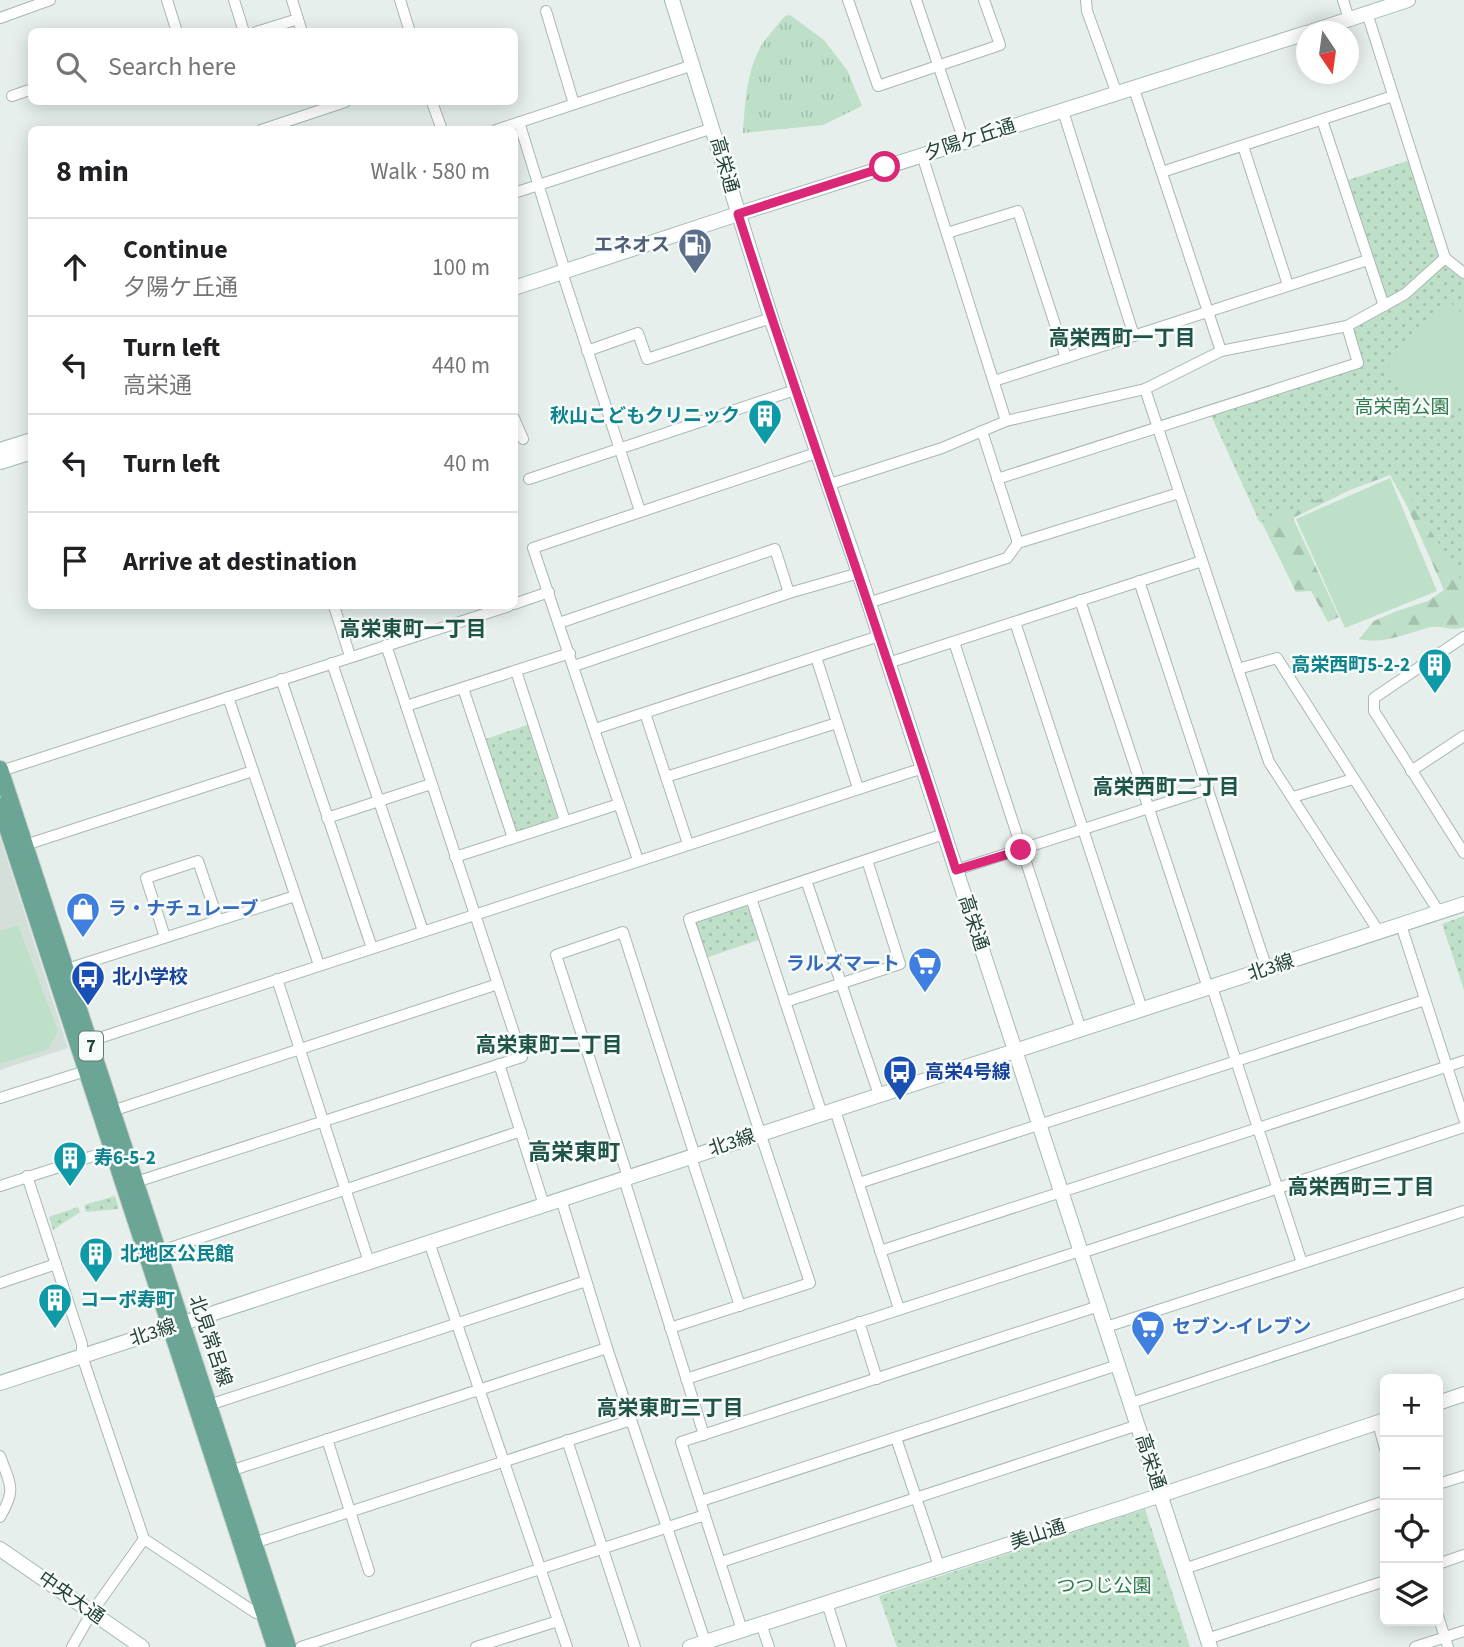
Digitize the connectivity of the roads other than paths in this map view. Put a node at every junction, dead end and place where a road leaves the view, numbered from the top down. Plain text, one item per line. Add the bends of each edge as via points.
1 (50, 0) edge
2 (167, 0) edge
3 (234, 0) edge
4 (292, 0) edge
5 (400, 0) edge
6 (672, 0) edge
7 (848, 0) edge
8 (916, 0) edge
9 (984, 0) edge
10 (1086, 0) edge
11 (1343, 0) edge
12 (1398, 1) edge
13 (546, 11) dead end
14 (1367, 13) junction
15 (0, 18) edge
16 (298, 19) junction
17 (1349, 19) junction
18 (1343, 21) edge
19 (176, 28) edge
20 (243, 28) edge
21 (269, 28) edge
22 (301, 28) edge
23 (409, 28) edge
24 (1296, 36) edge
25 (693, 65) junction
26 (938, 66) junction
27 (1134, 89) junction
28 (28, 90) edge
29 (1117, 94) junction
30 (12, 96) dead end
31 (1393, 96) junction
32 (574, 104) junction
33 (324, 105) edge
34 (433, 105) edge
35 (1063, 111) junction
36 (1322, 120) junction
37 (519, 122) junction
38 (271, 126) edge
39 (441, 126) edge
40 (508, 126) edge
41 (713, 128) junction
42 (964, 141) junction
43 (1242, 146) junction
44 (922, 155) junction
45 (1161, 172) junction
46 (538, 185) junction
47 (518, 192) edge
48 (738, 214) junction
49 (947, 233) junction
50 (1445, 258) junction
51 (1368, 260) junction
52 (1461, 265) edge
53 (564, 272) junction
54 (1288, 285) junction
55 (518, 287) edge
56 (1384, 306) junction
57 (1206, 312) junction
58 (771, 318) junction
59 (1347, 326) junction
60 (1134, 335) junction
61 (587, 351) junction
62 (1221, 351) junction
63 (1066, 358) junction
64 (994, 381) junction
65 (1146, 389) junction
66 (794, 390) junction
67 (1006, 421) junction
68 (518, 427) edge
69 (1158, 428) junction
70 (982, 431) junction
71 (523, 439) dead end
72 (28, 441) edge
73 (618, 448) junction
74 (0, 450) edge
75 (28, 453) edge
76 (816, 453) junction
77 (0, 462) edge
78 (529, 479) dead end
79 (997, 479) junction
80 (827, 485) junction
81 (1180, 493) junction
82 (640, 511) junction
83 (1018, 543) junction
84 (1202, 561) junction
85 (859, 573) junction
86 (1139, 581) junction
87 (549, 593) junction
88 (789, 593) junction
89 (1080, 600) junction
90 (518, 603) edge
91 (868, 603) junction
92 (335, 609) edge
93 (471, 609) edge
94 (499, 609) edge
95 (473, 617) junction
96 (1015, 622) junction
97 (559, 623) junction
98 (879, 636) junction
99 (1464, 637) edge
100 (954, 642) junction
101 (386, 645) junction
102 (569, 653) junction
103 (350, 656) junction
104 (816, 657) junction
105 (332, 663) junction
106 (888, 663) junction
107 (574, 666) junction
108 (1238, 669) junction
109 (516, 671) junction
110 (281, 679) junction
111 (463, 688) junction
112 (228, 697) junction
113 (406, 706) junction
114 (645, 713) junction
115 (836, 723) junction
116 (595, 729) junction
117 (1464, 736) edge
118 (923, 768) junction
119 (0, 770) edge
120 (253, 771) junction
121 (1411, 771) junction
122 (666, 777) junction
123 (1353, 779) junction
124 (431, 784) junction
125 (858, 788) junction
126 (1208, 789) junction
127 (1293, 797) junction
128 (380, 800) junction
129 (619, 804) junction
130 (0, 806) edge
131 (1149, 808) junction
132 (327, 818) junction
133 (565, 821) junction
134 (1083, 830) junction
135 (944, 834) junction
136 (513, 838) junction
137 (688, 844) junction
138 (19, 847) junction
139 (1021, 850) junction
140 (1464, 853) edge
141 (455, 857) junction
142 (638, 860) junction
143 (867, 860) junction
144 (956, 870) junction
145 (806, 880) junction
146 (295, 895) junction
147 (751, 898) junction
148 (1464, 904) edge
149 (1439, 912) junction
150 (474, 914) junction
151 (218, 920) junction
152 (1401, 925) junction
153 (423, 931) junction
154 (1379, 932) junction
155 (165, 937) junction
156 (372, 948) junction
157 (318, 965) junction
158 (1267, 969) junction
159 (60, 971) junction
160 (277, 979) junction
161 (840, 983) junction
162 (498, 984) junction
163 (1210, 988) junction
164 (1425, 1000) junction
165 (785, 1002) junction
166 (1142, 1009) junction
167 (1081, 1030) junction
168 (84, 1043) junction
169 (299, 1050) junction
170 (1016, 1052) junction
171 (1464, 1061) edge
172 (1237, 1063) junction
173 (499, 1064) junction
174 (1448, 1066) junction
175 (92, 1068) junction
176 (879, 1095) junction
177 (0, 1098) edge
178 (112, 1111) junction
179 (828, 1112) junction
180 (1464, 1119) edge
181 (322, 1122) junction
182 (1039, 1126) junction
183 (1258, 1128) junction
184 (1464, 1128) edge
185 (521, 1131) junction
186 (762, 1134) junction
187 (118, 1148) junction
188 (693, 1156) junction
189 (27, 1176) junction
190 (626, 1178) junction
191 (136, 1182) junction
192 (859, 1183) junction
193 (0, 1185) edge
194 (1278, 1188) junction
195 (345, 1190) junction
196 (1062, 1193) junction
197 (561, 1199) junction
198 (544, 1205) junction
199 (1464, 1211) edge
200 (429, 1242) junction
201 (880, 1251) junction
202 (1080, 1252) junction
203 (152, 1254) junction
204 (369, 1262) junction
205 (1302, 1263) junction
206 (55, 1264) junction
207 (586, 1281) junction
208 (0, 1283) edge
209 (1464, 1293) edge
210 (740, 1306) junction
211 (1099, 1306) junction
212 (899, 1309) junction
213 (859, 1322) junction
214 (456, 1323) junction
215 (176, 1326) junction
216 (1106, 1327) junction
217 (670, 1328) junction
218 (607, 1348) junction
219 (82, 1356) junction
220 (1118, 1365) junction
221 (686, 1378) junction
222 (877, 1379) junction
223 (0, 1383) edge
224 (480, 1390) junction
225 (1464, 1394) edge
226 (1443, 1401) edge
227 (1130, 1403) junction
228 (209, 1405) junction
229 (631, 1420) junction
230 (1380, 1423) edge
231 (1138, 1425) junction
232 (704, 1435) junction
233 (896, 1438) junction
234 (327, 1439) junction
235 (567, 1440) junction
236 (0, 1456) edge
237 (504, 1460) junction
238 (225, 1473) junction
239 (1464, 1476) edge
240 (1443, 1482) edge
241 (1160, 1495) junction
242 (916, 1498) junction
243 (701, 1501) junction
244 (1380, 1503) edge
245 (350, 1511) junction
246 (705, 1515) junction
247 (0, 1517) edge
248 (667, 1528) junction
249 (144, 1539) junction
250 (249, 1545) junction
251 (0, 1549) edge
252 (602, 1549) junction
253 (1464, 1555) edge
254 (720, 1562) junction
255 (1441, 1563) edge
256 (939, 1566) junction
257 (541, 1569) junction
258 (1184, 1569) junction
259 (369, 1571) dead end
260 (1380, 1583) edge
261 (827, 1603) junction
262 (92, 1612) junction
263 (264, 1612) junction
264 (558, 1621) junction
265 (761, 1624) junction
266 (742, 1630) junction
267 (1464, 1631) edge
268 (1446, 1642) edge
269 (1209, 1643) edge
270 (706, 1645) edge
271 (72, 1647) edge
272 (142, 1647) edge
273 (275, 1647) edge
274 (288, 1647) edge
275 (301, 1647) edge
276 (476, 1647) edge
277 (567, 1647) edge
278 (635, 1647) edge
279 (690, 1647) edge
280 (769, 1647) edge
281 (841, 1647) edge
282 (1415, 1647) edge

1 - 15 street
2 - 19 street
3 - 20 street
4 - 16 street
5 - 23 street
6 - 25 street, 高栄通
7 - 26 street via 878,86
8 - 26 street
9 - 26 street via 1000,45
10 - 29 street
11 - 17 street
12 - 14 street, 夕陽ケ丘通
13 - 32 street
14 - 17 street, 夕陽ケ丘通
14 - 31 street
16 - 21 street
16 - 22 street
17 - 18 street, 夕陽ケ丘通
24 - 27 street, 夕陽ケ丘通
25 - 32 street
25 - 41 street, 高栄通
26 - 42 street
27 - 29 street, 夕陽ケ丘通
27 - 45 street
28 - 30 street
29 - 35 street, 夕陽ケ丘通
31 - 36 street
31 - 50 street
32 - 37 street
33 - 38 street
34 - 39 street
35 - 42 street, 夕陽ケ丘通
35 - 60 street
36 - 43 street
36 - 51 street
37 - 40 street
37 - 46 street
41 - 46 street
41 - 48 street, 高栄通
42 - 44 street, 夕陽ケ丘通
43 - 45 street
43 - 54 street
44 - 48 street, 夕陽ケ丘通
44 - 49 street
45 - 57 street
46 - 47 street
46 - 53 street
48 - 53 street, 夕陽ケ丘通
48 - 58 street, 高栄通
49 - 63 street via 1018,211
49 - 64 street
50 - 52 street
50 - 56 street via 1405,294
51 - 54 street
51 - 56 street
53 - 55 street, 夕陽ケ丘通
53 - 61 street
54 - 57 street
56 - 59 street
57 - 60 street
57 - 62 street
58 - 61 street via 648,359 638,334
58 - 66 street, 高栄通
59 - 62 street
59 - 69 street via 1358,363
60 - 63 street
61 - 73 street
62 - 65 street
63 - 64 street
64 - 67 street
65 - 67 street
65 - 69 street
66 - 73 street
66 - 76 street, 高栄通
67 - 70 street
68 - 71 street
69 - 79 street
69 - 81 street
70 - 79 street
70 - 80 street
72 - 74 street
73 - 78 street
73 - 82 street
75 - 77 street
76 - 80 street, 高栄通
76 - 82 street
79 - 83 street
80 - 85 street, 高栄通
81 - 83 street
81 - 84 street
82 - 87 street via 533,548
83 - 91 street via 1007,558
84 - 86 street
84 - 108 street
85 - 88 street
85 - 91 street, 高栄通
86 - 89 street
86 - 126 street
87 - 90 street
87 - 97 street
88 - 97 street via 775,549
88 - 107 street
89 - 96 street
89 - 131 street
91 - 98 street, 高栄通
92 - 103 street
93 - 95 street
94 - 95 street
95 - 101 street
96 - 100 street
96 - 134 street
97 - 102 street
98 - 104 street
98 - 106 street, 高栄通
99 - 121 street via 1374,698 1374,711
100 - 106 street
100 - 139 street
101 - 103 street
101 - 113 street
102 - 107 street
102 - 109 street
103 - 105 street
104 - 114 street
104 - 115 street
105 - 110 street
105 - 128 street
106 - 118 street, 高栄通
107 - 116 street
108 - 123 street via 1277,658
108 - 127 street via 1269,762
109 - 111 street
109 - 133 street
110 - 112 street
110 - 132 street
111 - 113 street
111 - 136 street
112 - 119 street
112 - 120 street
113 - 124 street
114 - 116 street
114 - 122 street
115 - 122 street
115 - 125 street
116 - 129 street
117 - 121 street
118 - 125 street
118 - 135 street, 高栄通
119 - 138 main road, 北見常呂線 / 7
120 - 138 street
120 - 146 street
121 - 140 street
122 - 137 street
123 - 127 street
123 - 149 street
124 - 128 street
124 - 141 street
125 - 137 street
126 - 131 street
126 - 158 street
127 - 154 street
128 - 132 street
128 - 153 street
129 - 133 street
129 - 142 street
130 - 138 main road, 北見常呂線 / 7
131 - 134 street
131 - 163 street
132 - 156 street
133 - 136 street
134 - 139 street
134 - 166 street
135 - 143 street
135 - 144 street, 高栄通
136 - 141 street
137 - 142 street
138 - 159 main road, 北見常呂線 / 7
139 - 144 street
139 - 167 street
141 - 150 street
142 - 150 street
143 - 145 street
143 - 161 street via 900,964
144 - 170 street, 高栄通
145 - 147 street
145 - 161 street
146 - 151 street
146 - 157 street
147 - 165 street
147 - 186 street via 690,919
148 - 149 street, 北3線
149 - 152 street, 北3線
150 - 153 street
150 - 162 street
151 - 155 street
151 - 155 street via 198,861 185,865 146,878
152 - 154 street, 北3線
152 - 164 street
153 - 156 street
154 - 158 street, 北3線
155 - 159 street
156 - 157 street
157 - 160 street
158 - 163 street, 北3線
159 - 168 main road, 北見常呂線 / 7
160 - 168 street
160 - 169 street
161 - 165 street
161 - 176 street
162 - 169 street
162 - 173 street via 522,1057
163 - 166 street, 北3線
163 - 172 street
164 - 172 street
164 - 174 street
165 - 179 street
166 - 167 street, 北3線
167 - 170 street, 北3線
168 - 175 main road, 北見常呂線 / 7
169 - 178 street
169 - 181 street
170 - 176 street, 北3線
170 - 182 street, 高栄通
171 - 174 street
172 - 182 street
172 - 183 street
173 - 181 street
173 - 185 street
174 - 180 street
174 - 183 street
175 - 177 street
175 - 178 main road, 北見常呂線 / 7
175 - 187 main road, 北見常呂線 / 7
176 - 179 street, 北3線
178 - 187 main road, 北見常呂線 / 7
179 - 186 street, 北3線
179 - 192 street
181 - 191 street
181 - 195 street
182 - 192 street
182 - 196 street, 高栄通
183 - 194 street
183 - 196 street
184 - 194 street
185 - 195 street
185 - 198 street
186 - 188 street, 北3線
186 - 210 street via 810,1283
187 - 189 street
187 - 191 main road, 北見常呂線 / 7
187 - 203 main road, 北見常呂線 / 7
188 - 190 street, 北3線
188 - 190 street via 623,932 556,956
188 - 210 street
189 - 193 street
189 - 206 street
190 - 197 street, 北3線
190 - 217 street
191 - 203 main road, 北見常呂線 / 7
192 - 201 street
194 - 202 street
194 - 205 street
195 - 203 street
195 - 204 street
196 - 201 street
196 - 202 street, 高栄通
197 - 198 street, 北3線
197 - 207 street
198 - 200 street, 北3線
199 - 205 street
200 - 204 street, 北3線
200 - 214 street
201 - 212 street
202 - 211 street, 高栄通
202 - 212 street
203 - 215 main road, 北見常呂線 / 7
204 - 215 street, 北3線
205 - 216 street
206 - 208 street
206 - 219 street
207 - 214 street
207 - 218 street
209 - 227 street
210 - 217 street
211 - 216 street, 高栄通
211 - 222 street
212 - 213 street
213 - 221 street
213 - 222 street
214 - 224 street
214 - 228 street
215 - 219 street, 北3線
215 - 228 main road, 北見常呂線 / 7
215 - 238 main road, 北見常呂線 / 7
216 - 220 street, 高栄通
217 - 221 street
218 - 224 street
218 - 229 street
219 - 223 street, 北3線
219 - 249 street
220 - 227 street, 高栄通
220 - 233 street
221 - 232 street
222 - 232 street
224 - 234 street
224 - 237 street
225 - 226 street
227 - 231 street, 高栄通
228 - 238 main road, 北見常呂線 / 7
229 - 235 street
229 - 248 street
230 - 241 street, 美山通
231 - 241 street, 高栄通
231 - 242 street
232 - 243 street via 681,1442
233 - 242 street
233 - 243 street
234 - 238 street
234 - 245 street
235 - 237 street
235 - 252 street
236 - 247 street via 12,1490
237 - 245 street
237 - 257 street
238 - 250 main road, 北見常呂線 / 7
239 - 240 street
241 - 256 street, 美山通
241 - 258 street, 高栄通
242 - 254 street
242 - 256 street
243 - 246 street
244 - 258 street
245 - 250 street
245 - 259 street
246 - 248 street
246 - 254 street
248 - 252 street
248 - 270 street
249 - 262 street
249 - 263 street via 256,1613
250 - 263 main road, 北見常呂線 / 7
250 - 274 main road, 北見常呂線 / 7
251 - 262 street, 中央大通
252 - 257 street
252 - 278 street
253 - 255 street
254 - 266 street
256 - 261 street, 美山通
257 - 264 street
257 - 275 street
258 - 269 street, 高栄通
260 - 269 street
261 - 265 street, 美山通
261 - 281 street
262 - 271 street
262 - 272 street, 中央大通
263 - 273 main road, 北見常呂線 / 7
264 - 276 street
264 - 277 street
265 - 266 street, 美山通
265 - 280 street
266 - 270 street, 美山通
267 - 268 street
268 - 282 street
270 - 279 street, 美山通

